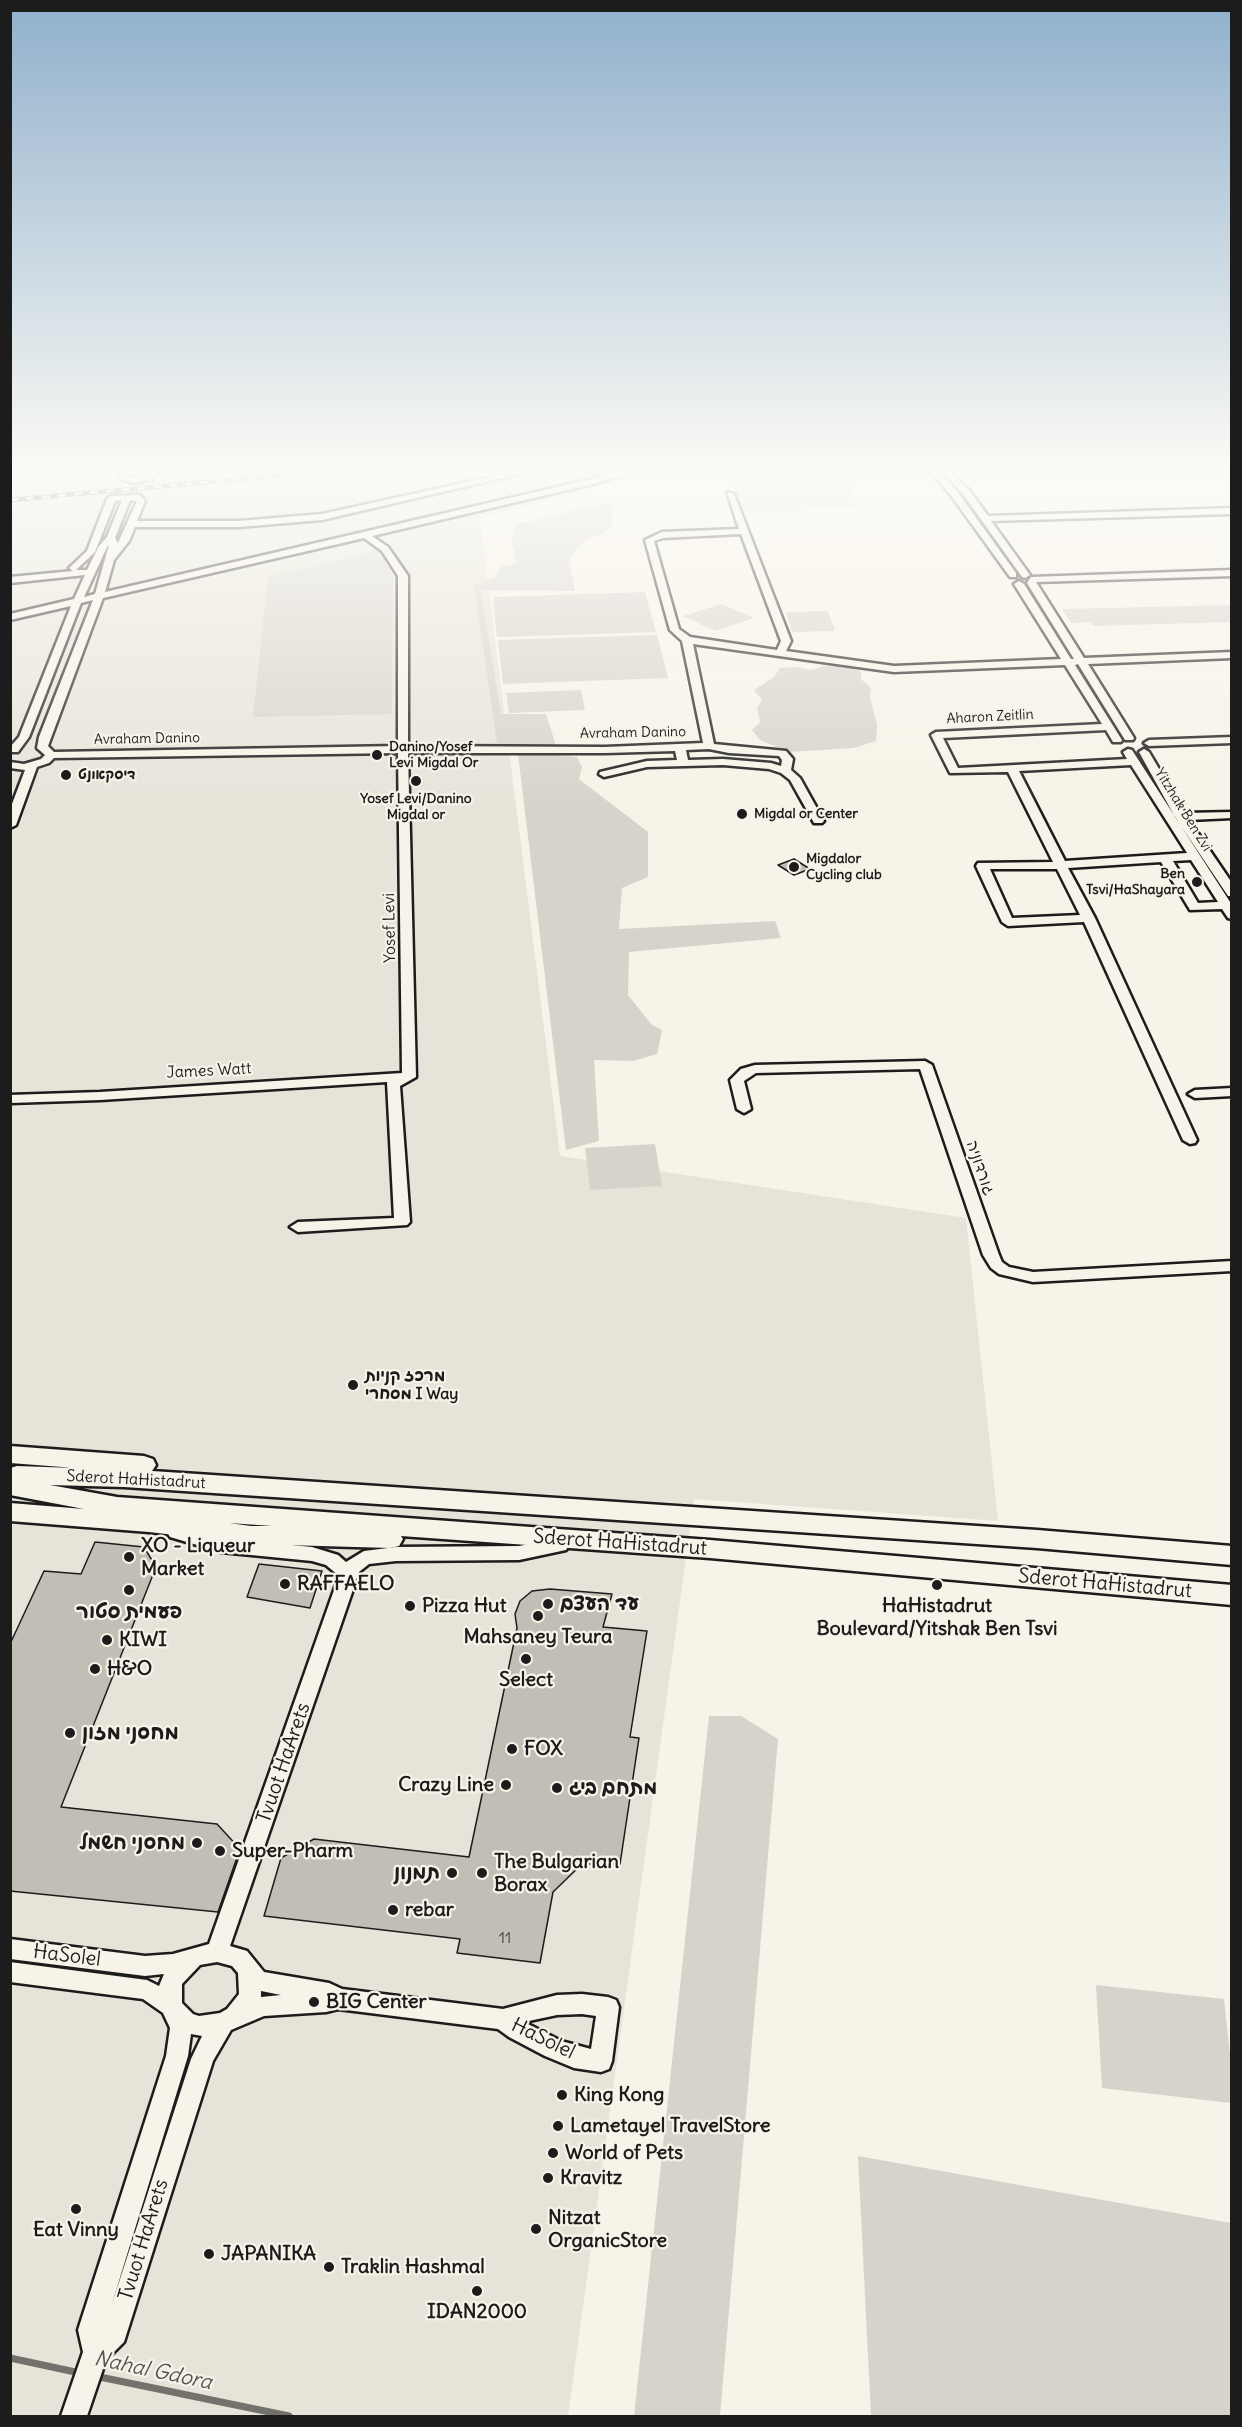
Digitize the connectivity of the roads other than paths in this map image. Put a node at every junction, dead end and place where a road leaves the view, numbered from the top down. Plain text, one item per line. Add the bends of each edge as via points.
1 (84, 584) edge
2 (85, 584) edge
3 (104, 584) edge
4 (107, 584) edge
5 (158, 584) edge
6 (403, 584) edge
7 (662, 584) edge
8 (764, 584) edge
9 (1028, 584) edge
10 (1029, 584) edge
11 (135, 590) junction
12 (98, 603) junction
13 (77, 604) junction
14 (51, 607) junction
15 (10, 616) edge
16 (10, 622) edge
17 (687, 640) junction
18 (780, 654) junction
19 (1232, 655) edge
20 (1068, 662) junction
21 (1081, 662) junction
22 (1109, 727) junction
23 (1130, 738) junction
24 (1117, 740) junction
25 (1232, 740) edge
26 (710, 746) junction
27 (1146, 747) junction
28 (680, 748) junction
29 (403, 750) junction
30 (12, 751) edge
31 (46, 751) junction
32 (1132, 757) junction
33 (683, 763) junction
34 (10, 765) edge
35 (32, 766) junction
36 (1012, 769) junction
37 (785, 771) junction
38 (604, 774) dead end
39 (1232, 815) edge
40 (1181, 817) junction
41 (818, 821) dead end
42 (10, 825) edge
43 (1194, 856) junction
44 (1165, 858) junction
45 (1060, 865) junction
46 (1232, 893) edge
47 (1228, 910) edge
48 (1089, 918) junction
49 (410, 1077) junction
50 (1232, 1092) edge
51 (1195, 1094) dead end
52 (10, 1099) edge
53 (744, 1109) dead end
54 (1190, 1140) dead end
55 (298, 1227) dead end
56 (1232, 1266) edge
57 (10, 1454) edge
58 (10, 1474) edge
59 (10, 1486) edge
60 (490, 1502) junction
61 (10, 1512) edge
62 (145, 1522) junction
63 (560, 1545) junction
64 (710, 1549) junction
65 (1232, 1556) edge
66 (348, 1573) junction
67 (1232, 1595) edge
68 (10, 1949) edge
69 (217, 1952) junction
70 (194, 1958) junction
71 (10, 1972) edge
72 (251, 1975) junction
73 (338, 1999) junction
74 (174, 2011) junction
75 (229, 2019) junction
76 (503, 2019) dead end
77 (94, 2357) junction
78 (75, 2413) edge

1 - 14 street
2 - 13 street
3 - 12 street
4 - 11 street
5 - 11 street
6 - 29 street, Yosef Levi
7 - 17 street via 675,630
8 - 18 street via 786,641
9 - 20 street
10 - 21 street
11 - 12 street
11 - 12 street
12 - 13 street
12 - 31 street via 44,737
13 - 14 street
13 - 16 street
13 - 30 street via 24,737
14 - 15 street
17 - 18 street
17 - 26 street, Avraham Danino
18 - 20 street via 894,669
19 - 21 street
20 - 21 street
20 - 22 street
21 - 23 street
22 - 24 street
22 - 36 street, Aharon Zeitlin via 936,735 954,771
23 - 24 street
23 - 27 street
24 - 32 street, Yitzhak Ben Zvi via 1116,747
25 - 27 street
26 - 28 street, Avraham Danino
26 - 37 street via 782,753 788,759
27 - 32 street, Aharon Zeitlin
27 - 40 street, Yitzhak Ben Zvi
28 - 29 street, Avraham Danino
28 - 33 street
29 - 31 street, Avraham Danino
29 - 49 street, Yosef Levi
30 - 31 street, Avraham Danino via 28,747
31 - 35 street via 45,761
32 - 36 street, Aharon Zeitlin
32 - 43 street, Yitzhak Ben Zvi
33 - 37 street via 723,762
33 - 38 street via 647,764
34 - 35 street
35 - 42 street
36 - 45 street
37 - 41 street via 794,778
39 - 40 street
40 - 46 street, Yitzhak Ben Zvi
43 - 44 street
43 - 47 street, Yitzhak Ben Zvi
44 - 45 street
44 - 47 street via 1194,907
45 - 48 street
45 - 48 street via 982,866 1008,922
48 - 54 street
49 - 52 street, James Watt
49 - 55 street via 393,1084 402,1222
50 - 51 street
53 - 56 street, גורדוניה via 737,1080 755,1069 925,1065 992,1255 1004,1271 1033,1277
57 - 60 highway via 466,1493
58 - 60 highway, Sderot HaHistadrut
59 - 64 highway, Sderot HaHistadrut via 117,1506
60 - 65 highway, Sderot HaHistadrut
61 - 62 highway
62 - 63 highway via 251,1535
62 - 66 street via 221,1545 312,1554 333,1560
63 - 64 highway
63 - 66 street via 519,1553 371,1557 358,1562
64 - 67 highway, Sderot HaHistadrut
66 - 69 street, Tvuot HaArets
68 - 70 street, HaSolel via 145,1966
69 - 70 street
69 - 72 street via 238,1958
70 - 74 street via 176,1973 171,1983 169,1995
71 - 74 street, HaSolel via 147,1990
72 - 73 street, HaSolel via 259,1981 329,1993
72 - 75 street via 250,1996
73 - 75 street, HaSolel via 264,2006
73 - 76 street, HaSolel
74 - 75 street via 187,2023 199,2026
74 - 77 street, Tvuot HaArets via 181,2028 177,2056 92,2330
75 - 77 street, Tvuot HaArets via 215,2033 202,2059 115,2333
77 - 78 street, Tvuot HaArets

